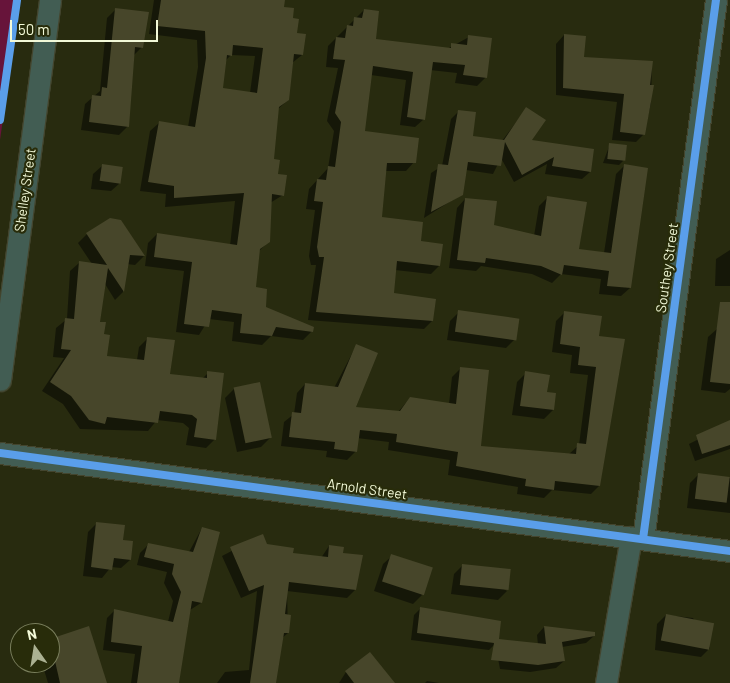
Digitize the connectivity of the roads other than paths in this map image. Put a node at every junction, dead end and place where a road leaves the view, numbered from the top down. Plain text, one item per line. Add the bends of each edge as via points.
1 (50, 0) edge
2 (716, 0) edge
3 (0, 380) edge
4 (0, 453) edge
5 (637, 538) junction
6 (730, 551) edge
7 (606, 683) edge

1 - 3 street, Shelley Street
2 - 5 street, Southey Street
4 - 5 street, Arnold Street
5 - 6 street, Arnold Street
5 - 7 street, Southey Street

